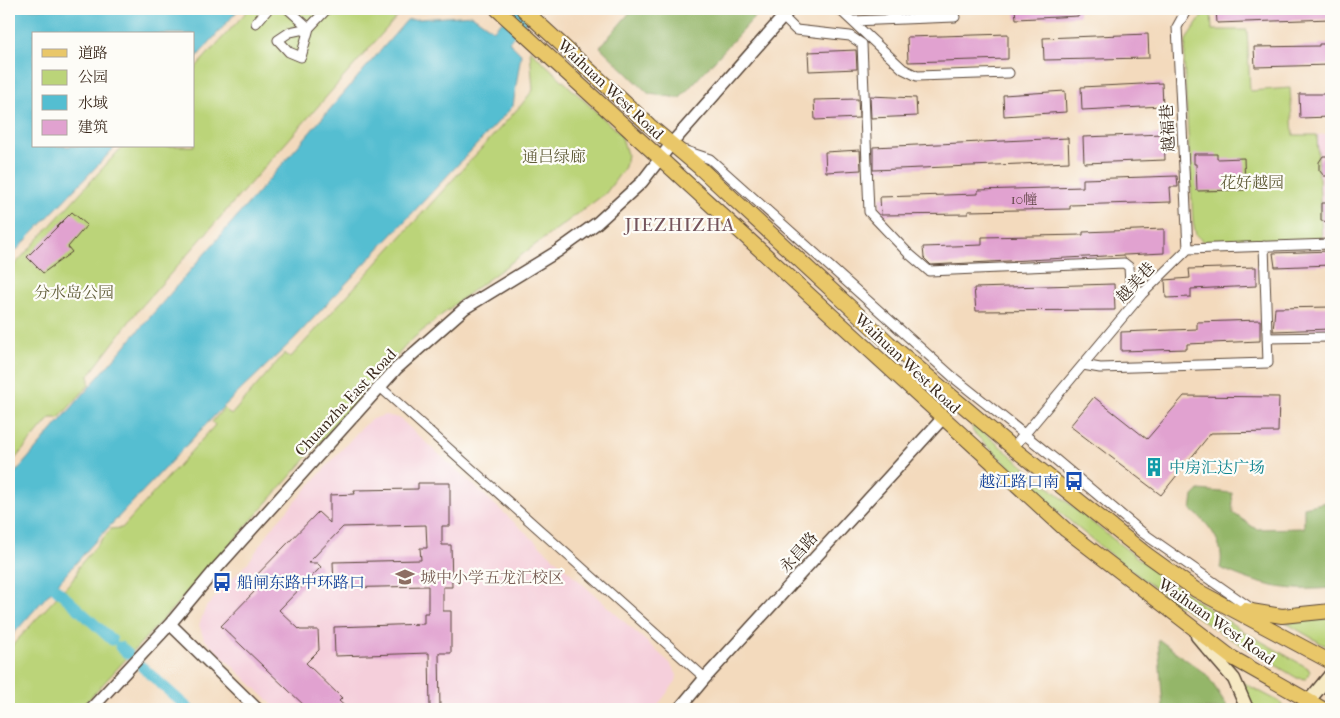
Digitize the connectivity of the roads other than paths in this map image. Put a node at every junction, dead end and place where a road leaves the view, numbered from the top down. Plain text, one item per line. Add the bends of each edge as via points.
1 (268, 9) edge
2 (288, 9) edge
3 (327, 9) edge
4 (497, 9) edge
5 (523, 9) edge
6 (839, 9) edge
7 (1187, 9) edge
8 (786, 13) edge
9 (955, 17) dead end
10 (852, 21) junction
11 (256, 22) dead end
12 (1009, 73) dead end
13 (675, 146) junction
14 (660, 159) junction
15 (1331, 244) edge
16 (1264, 246) junction
17 (1188, 249) junction
18 (1142, 294) junction
19 (1331, 337) edge
20 (1267, 338) junction
21 (1083, 365) junction
22 (380, 387) junction
23 (942, 419) junction
24 (1024, 434) junction
25 (1013, 448) junction
26 (1227, 605) junction
27 (1331, 611) edge
28 (1257, 613) junction
29 (1185, 623) junction
30 (170, 624) junction
31 (1276, 632) junction
32 (1331, 662) edge
33 (1331, 674) edge
34 (705, 678) junction
35 (1305, 706) edge
36 (91, 709) edge
37 (257, 709) edge
38 (679, 709) edge
39 (1247, 709) edge
40 (1323, 709) edge

1 - 11 street
2 - 3 street via 309,28
4 - 14 main road, Waihuan West Road
5 - 13 main road, Waihuan West Road
6 - 10 street
7 - 17 street, 越福巷 via 1177,27
8 - 13 street, Chuanzha East Road
8 - 18 street via 796,30 850,36 862,44 869,212 929,271 1124,263 1129,267 1130,283
9 - 10 street
10 - 12 street via 903,68 917,76
13 - 14 street, Chuanzha East Road
13 - 24 street via 710,158 900,332
13 - 25 main road, Waihuan West Road via 889,343
14 - 22 street, Chuanzha East Road via 642,182 597,223 465,308
14 - 23 main road, Waihuan West Road
15 - 16 street
16 - 17 street
16 - 20 street
17 - 18 street, 越美巷
18 - 21 street, 越美巷
19 - 20 street
20 - 21 street via 1268,363 1100,368
21 - 24 street, 越美巷
22 - 30 street, Chuanzha East Road
22 - 34 street
23 - 29 main road, Waihuan West Road via 1066,530
23 - 34 street, 永昌路
24 - 25 street, 越美巷
24 - 28 street via 1143,533
25 - 26 main road, Waihuan West Road via 1146,554 1196,590
26 - 28 main road
26 - 31 main road, Waihuan West Road
27 - 28 main road via 1282,616
28 - 31 street
29 - 35 main road, Waihuan West Road
29 - 39 main road via 1234,679
30 - 36 street, Chuanzha East Road
30 - 37 street
31 - 32 main road, Waihuan West Road
33 - 35 main road
34 - 38 street, 永昌路
35 - 40 main road, Waihuan West Road

